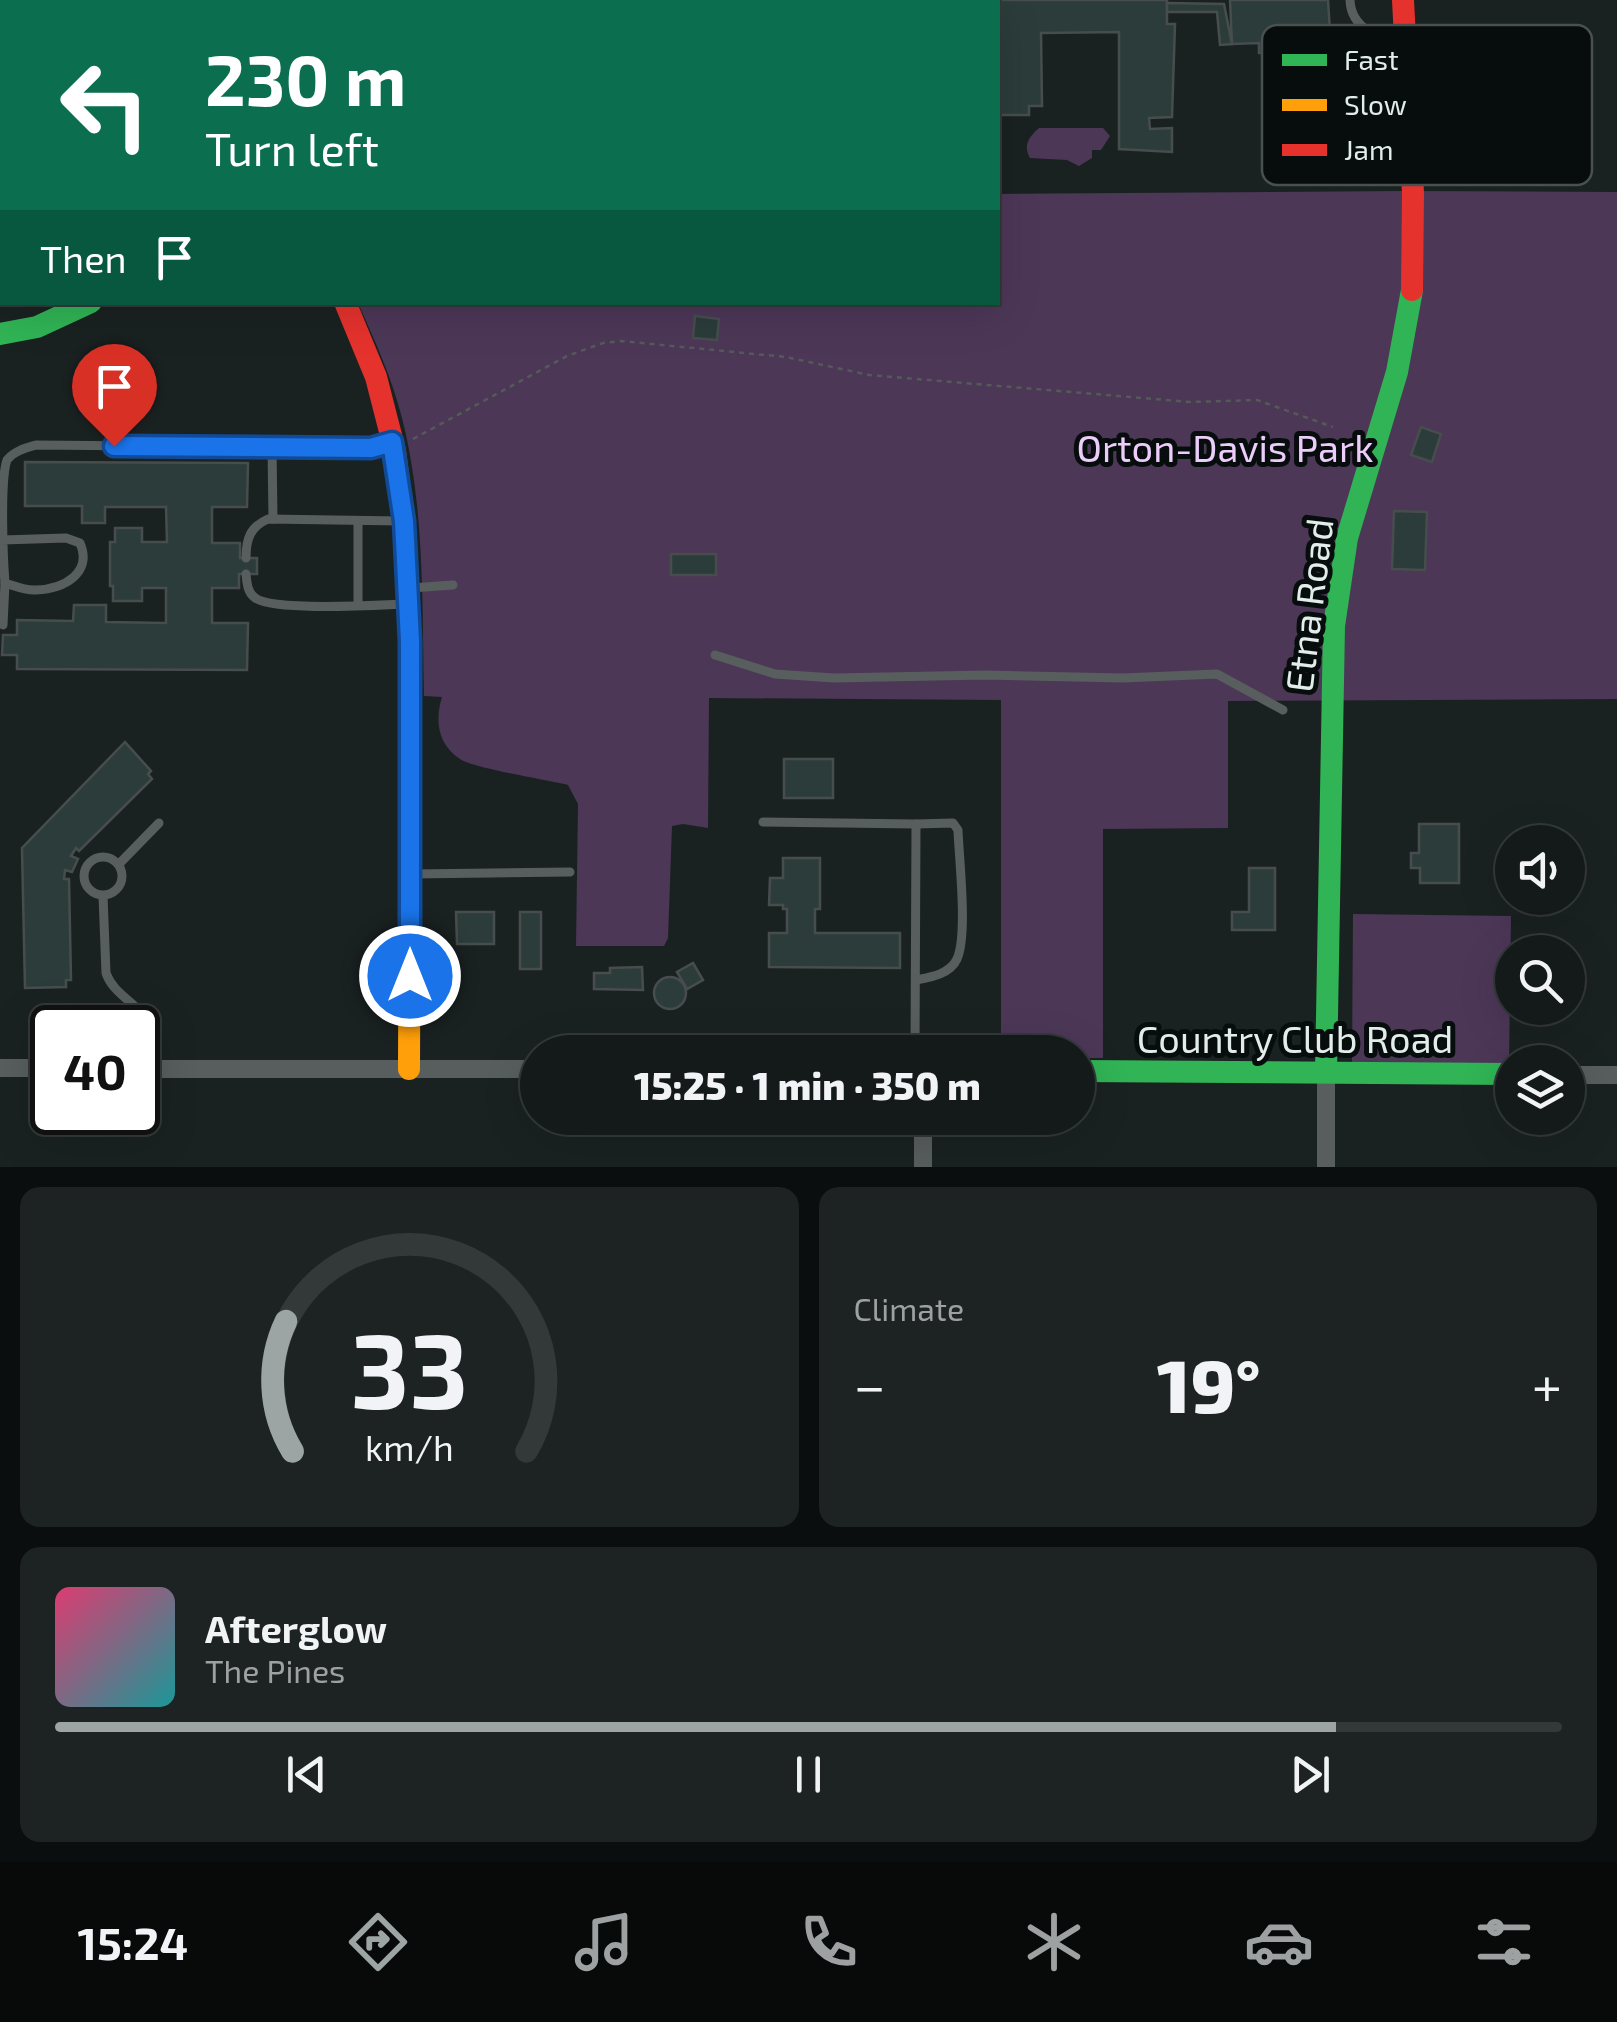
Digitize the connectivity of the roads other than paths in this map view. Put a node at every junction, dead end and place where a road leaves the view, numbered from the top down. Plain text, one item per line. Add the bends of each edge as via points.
1 (1350, 0) edge
2 (1404, 0) edge
3 (1359, 25) edge
4 (1405, 25) edge
5 (1412, 185) edge
6 (85, 305) edge
7 (347, 305) edge
8 (0, 334) edge
9 (394, 446) junction
10 (272, 447) junction
11 (273, 519) junction
12 (358, 520) junction
13 (404, 521) junction
14 (2, 540) edge
15 (246, 558) dead end
16 (246, 574) dead end
17 (5, 583) junction
18 (453, 585) dead end
19 (408, 596) junction
20 (358, 605) junction
21 (2, 624) edge
22 (716, 655) dead end
23 (1283, 710) dead end
24 (763, 822) dead end
25 (159, 823) dead end
26 (916, 824) junction
27 (119, 864) junction
28 (570, 872) dead end
29 (411, 874) junction
30 (103, 896) junction
31 (916, 980) junction
32 (132, 1005) edge
33 (914, 1035) edge
34 (0, 1068) edge
35 (30, 1068) edge
36 (160, 1069) edge
37 (409, 1069) junction
38 (520, 1069) edge
39 (1095, 1071) edge
40 (1326, 1072) junction
41 (1495, 1074) edge
42 (1585, 1075) edge
43 (1617, 1076) edge
44 (923, 1135) edge
45 (923, 1167) edge
46 (1326, 1167) edge

1 - 3 lane
2 - 4 street, Etna Road
5 - 40 street, Etna Road via 1408,320 1347,538 1331,654
6 - 8 street via 38,327
7 - 9 street
9 - 10 lane
9 - 13 street
10 - 11 lane
10 - 14 lane via 21,449 1,478
11 - 12 lane
11 - 15 lane via 256,524
12 - 13 lane
12 - 20 lane
13 - 19 street
14 - 17 lane
14 - 17 lane via 66,538 80,542 85,554 84,568 67,584 33,591
16 - 20 lane via 248,588 262,602
17 - 21 lane
18 - 19 lane
19 - 20 lane
19 - 29 street
22 - 23 lane via 775,674 834,678 1217,674
24 - 26 lane
25 - 27 lane
26 - 31 lane
26 - 31 lane via 952,823 958,830 961,940 956,962
27 - 30 lane via 122,882
27 - 30 lane via 102,857 87,866 86,884
28 - 29 lane
29 - 37 street
30 - 32 lane via 106,973
31 - 33 lane
34 - 35 street
36 - 37 street
37 - 38 street
39 - 40 street, Country Club Road
40 - 41 street, Country Club Road
40 - 46 street, Etna Road
42 - 43 street
44 - 45 street

